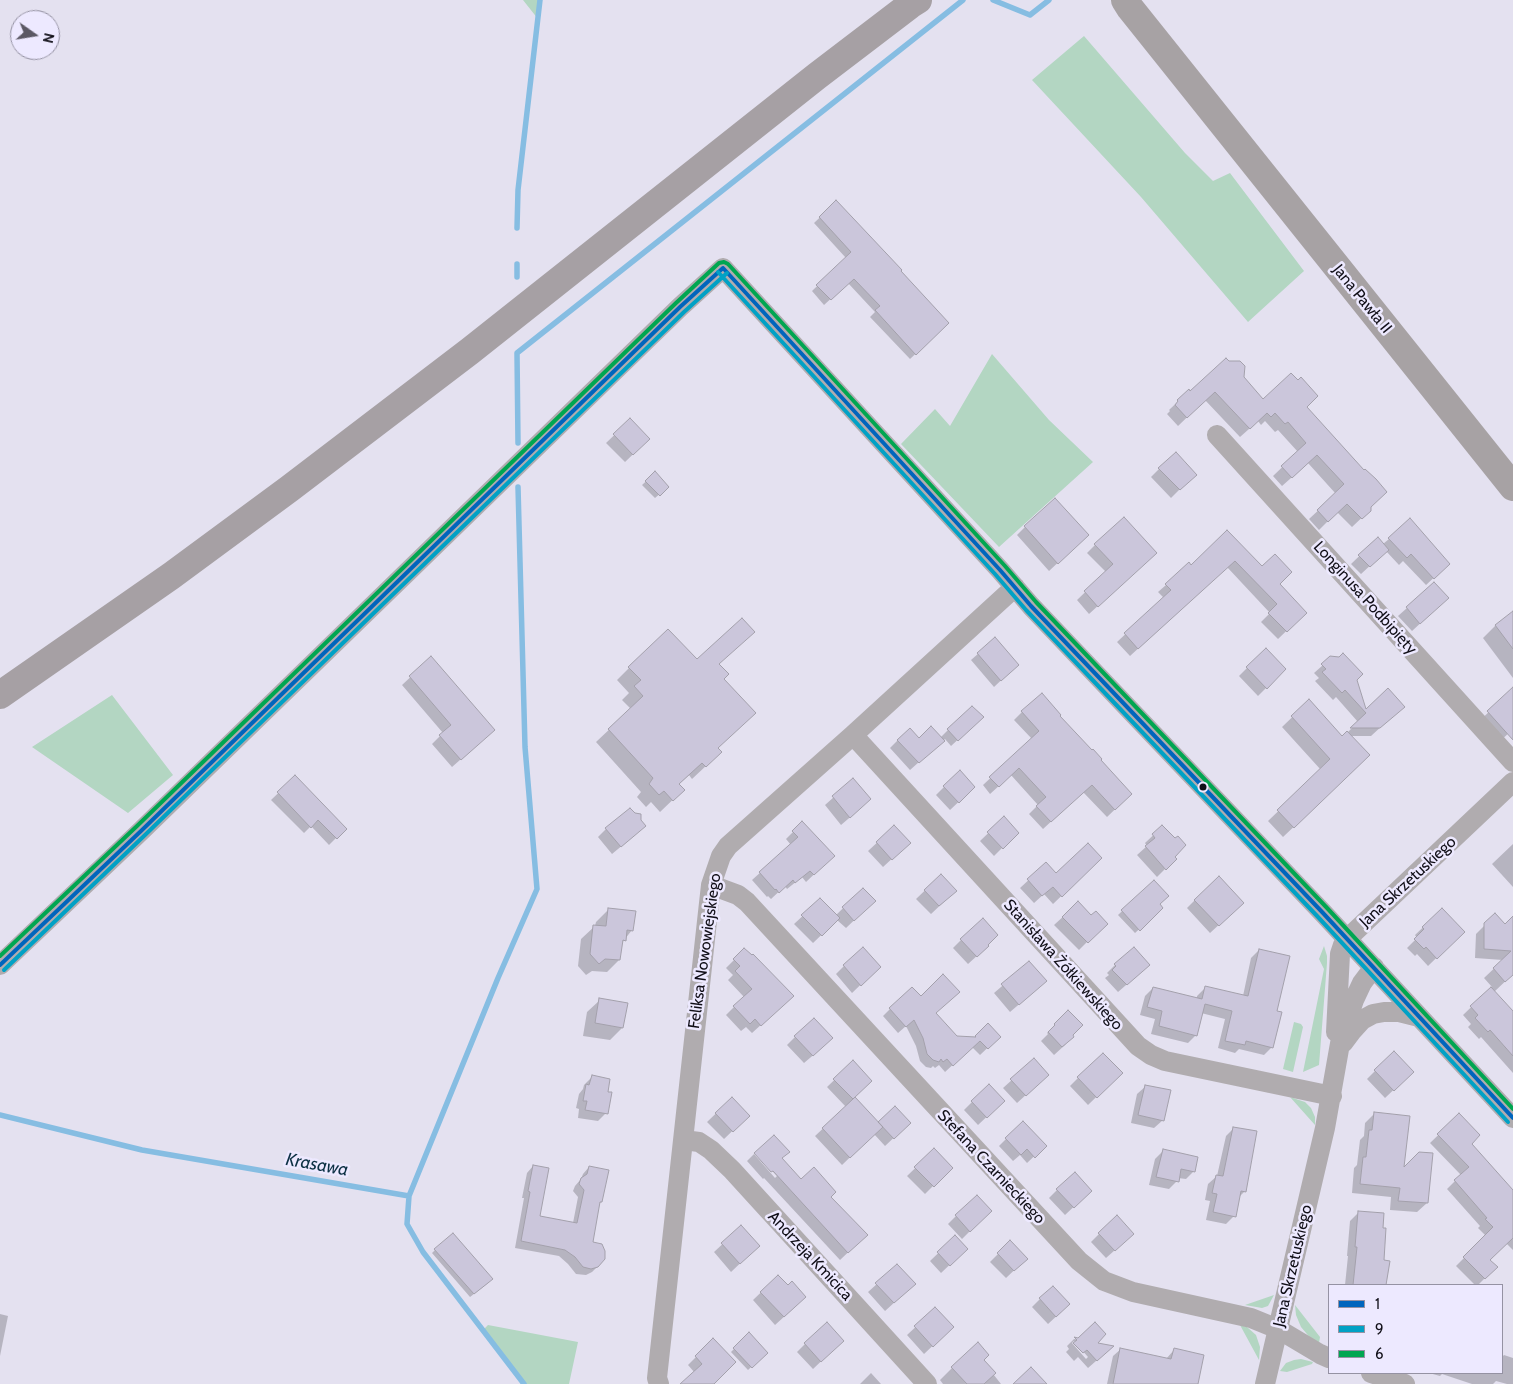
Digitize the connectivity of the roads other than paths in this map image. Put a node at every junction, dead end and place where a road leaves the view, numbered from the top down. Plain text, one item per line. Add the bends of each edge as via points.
1 (914, 2) edge
2 (1124, 2) edge
3 (1217, 435) dead end
4 (1513, 487) edge
5 (1015, 587) junction
6 (0, 695) edge
7 (853, 735) junction
8 (1513, 762) edge
9 (1513, 782) edge
10 (711, 885) junction
11 (1347, 939) junction
12 (0, 965) edge
13 (1374, 967) junction
14 (1419, 1017) junction
15 (1337, 1059) junction
16 (1332, 1096) junction
17 (1513, 1118) edge
18 (684, 1140) junction
19 (1278, 1329) junction
20 (1328, 1358) edge
21 (1374, 1374) edge
22 (659, 1384) edge
23 (927, 1384) edge
24 (1265, 1384) edge
25 (1405, 1384) edge

1 - 6 highway via 282,494
2 - 4 main road, Jana Pawła II
3 - 8 street, Longinusa Podbipięty
5 - 7 street, Feliksa Nowowiejskiego
5 - 11 street
5 - 12 street via 723,268
7 - 10 street, Feliksa Nowowiejskiego via 728,846
7 - 16 street, Stanisława Żółkiewskiego via 1138,1046 1165,1060
9 - 11 street, Jana Skrzetuskiego
10 - 18 street, Feliksa Nowowiejskiego
10 - 19 street, Stefana Czarnieckiego via 747,902 1079,1262 1104,1281 1133,1292 1236,1314
11 - 13 street
11 - 15 street, Jana Skrzetuskiego via 1340,954 1335,1020
13 - 14 street
13 - 15 street, Jana Skrzetuskiego via 1354,1000
14 - 15 street, Jana Skrzetuskiego via 1399,1012 1373,1014 1352,1031
14 - 17 street
15 - 16 street, Jana Skrzetuskiego
16 - 19 street, Jana Skrzetuskiego
18 - 22 street, Feliksa Nowowiejskiego via 657,1378
18 - 23 street, Andrzeja Kmicica via 699,1142 732,1170
19 - 20 street, Stefana Czarnieckiego
19 - 24 street, Jana Skrzetuskiego
21 - 25 street

